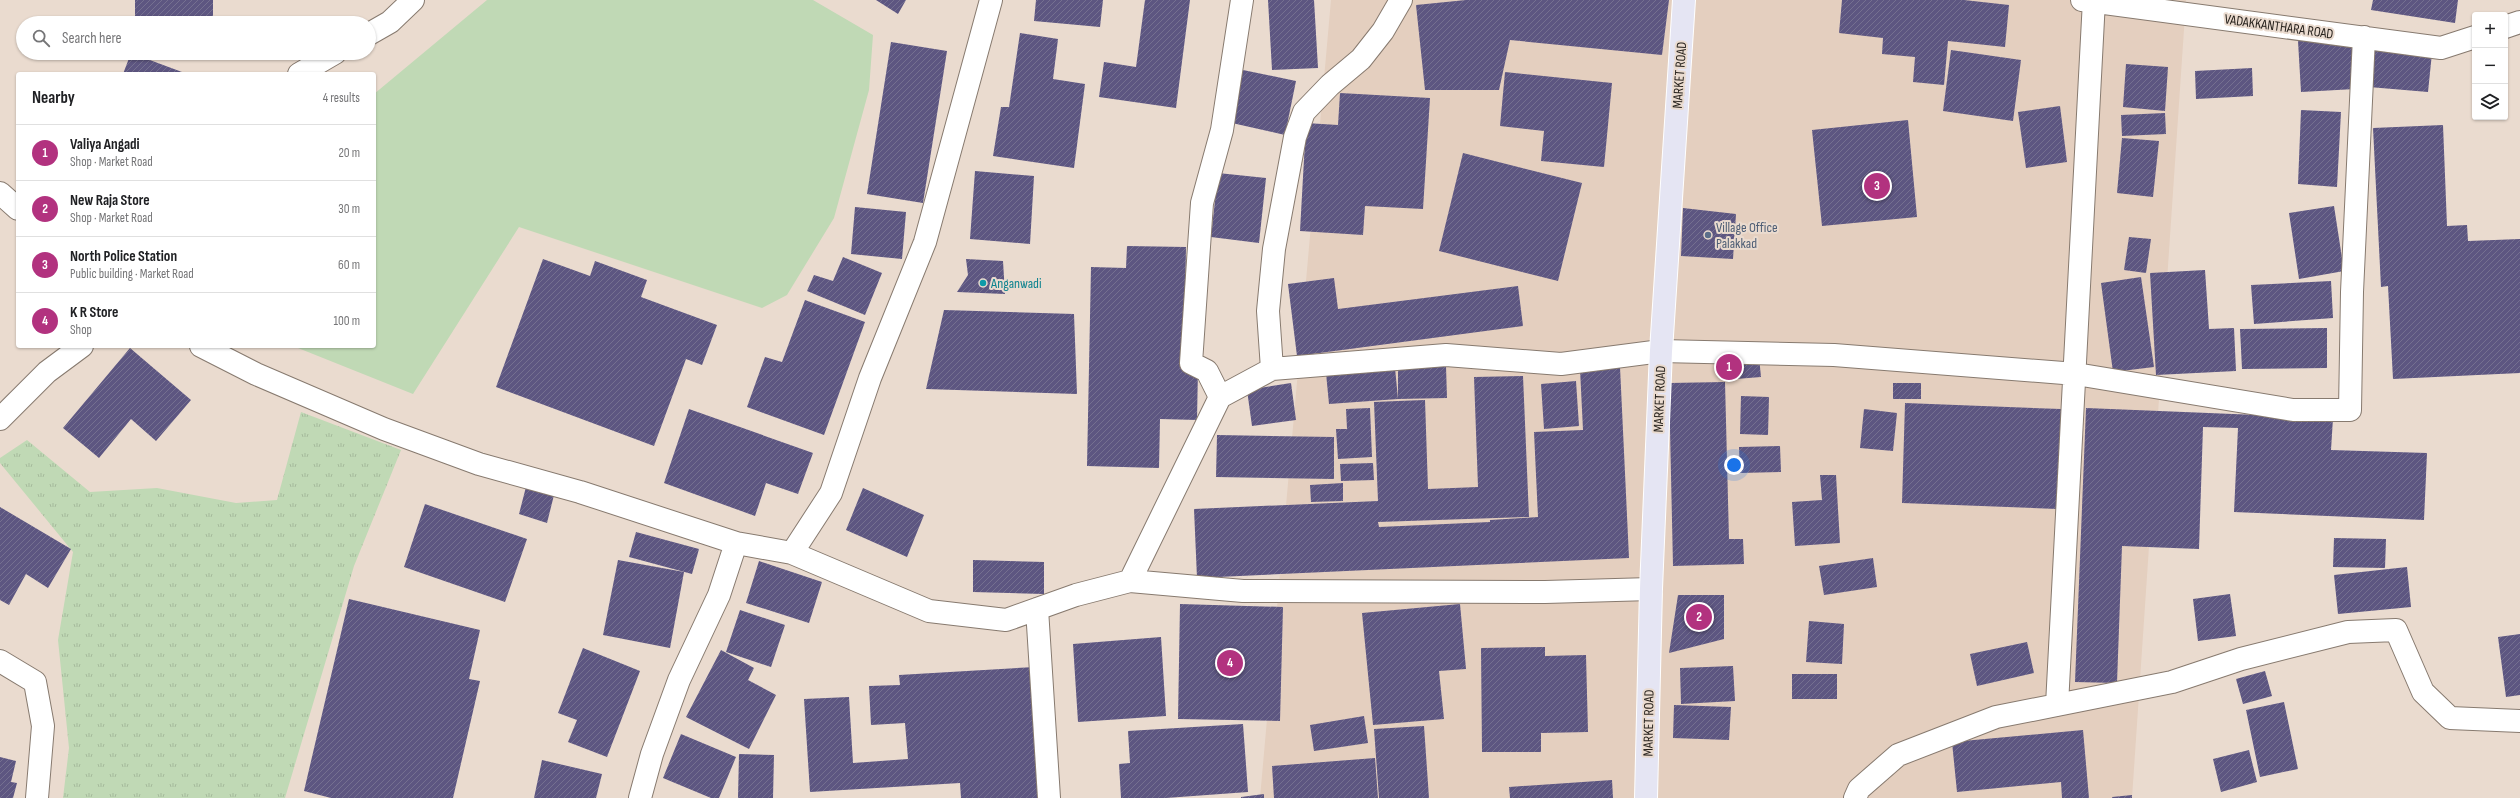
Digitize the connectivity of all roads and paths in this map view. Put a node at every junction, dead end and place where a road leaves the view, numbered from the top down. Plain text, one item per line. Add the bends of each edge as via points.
1 (413, 0) edge
2 (991, 0) edge
3 (1242, 0) edge
4 (1401, 0) edge
5 (1684, 0) edge
6 (2090, 0) edge
7 (2520, 22) edge
8 (2508, 26) edge
9 (376, 30) edge
10 (2364, 37) junction
11 (2472, 38) edge
12 (323, 60) edge
13 (302, 72) edge
14 (0, 193) edge
15 (16, 207) edge
16 (79, 348) edge
17 (205, 348) edge
18 (1661, 351) junction
19 (1272, 369) junction
20 (2076, 374) junction
21 (1220, 397) junction
22 (0, 418) edge
23 (736, 543) junction
24 (792, 553) junction
25 (1130, 581) junction
26 (1651, 589) junction
27 (1037, 609) junction
28 (0, 661) edge
29 (2057, 705) junction
30 (2520, 720) edge
31 (37, 798) edge
32 (640, 798) edge
33 (1050, 798) edge
34 (1646, 798) edge
35 (1855, 798) edge

1 - 9 street via 390,22
2 - 24 street via 925,242 870,378 832,493
3 - 21 street via 1222,130 1202,203 1194,301 1191,363 1207,371
4 - 19 street via 1383,31 1361,59 1330,85 1304,112 1295,137 1282,194 1273,257 1268,311
5 - 18 main road, MARKET ROAD
6 - 10 street, VADAKKANTHARA ROAD
6 - 20 street
7 - 8 street
10 - 11 street, VADAKKANTHARA ROAD via 2441,48
10 - 20 street via 2352,292 2350,410 2293,410
12 - 13 street
14 - 15 street
16 - 22 street via 47,372
17 - 23 street via 256,374 391,432 479,464 580,492
18 - 19 street via 1561,364 1446,355
18 - 20 street via 1834,355
18 - 26 main road, MARKET ROAD
19 - 21 street
20 - 29 street
21 - 25 street
23 - 24 street
23 - 32 street via 718,595 679,680 652,754
24 - 27 street via 929,611 1006,620
25 - 26 street via 1243,591 1545,592
25 - 27 street via 1076,595
26 - 34 main road, MARKET ROAD
27 - 33 street
28 - 31 street via 35,682 44,726
29 - 30 street via 2172,682 2241,659 2348,632 2396,630 2422,692 2450,718
29 - 35 street via 1996,717 1898,755 1859,789

